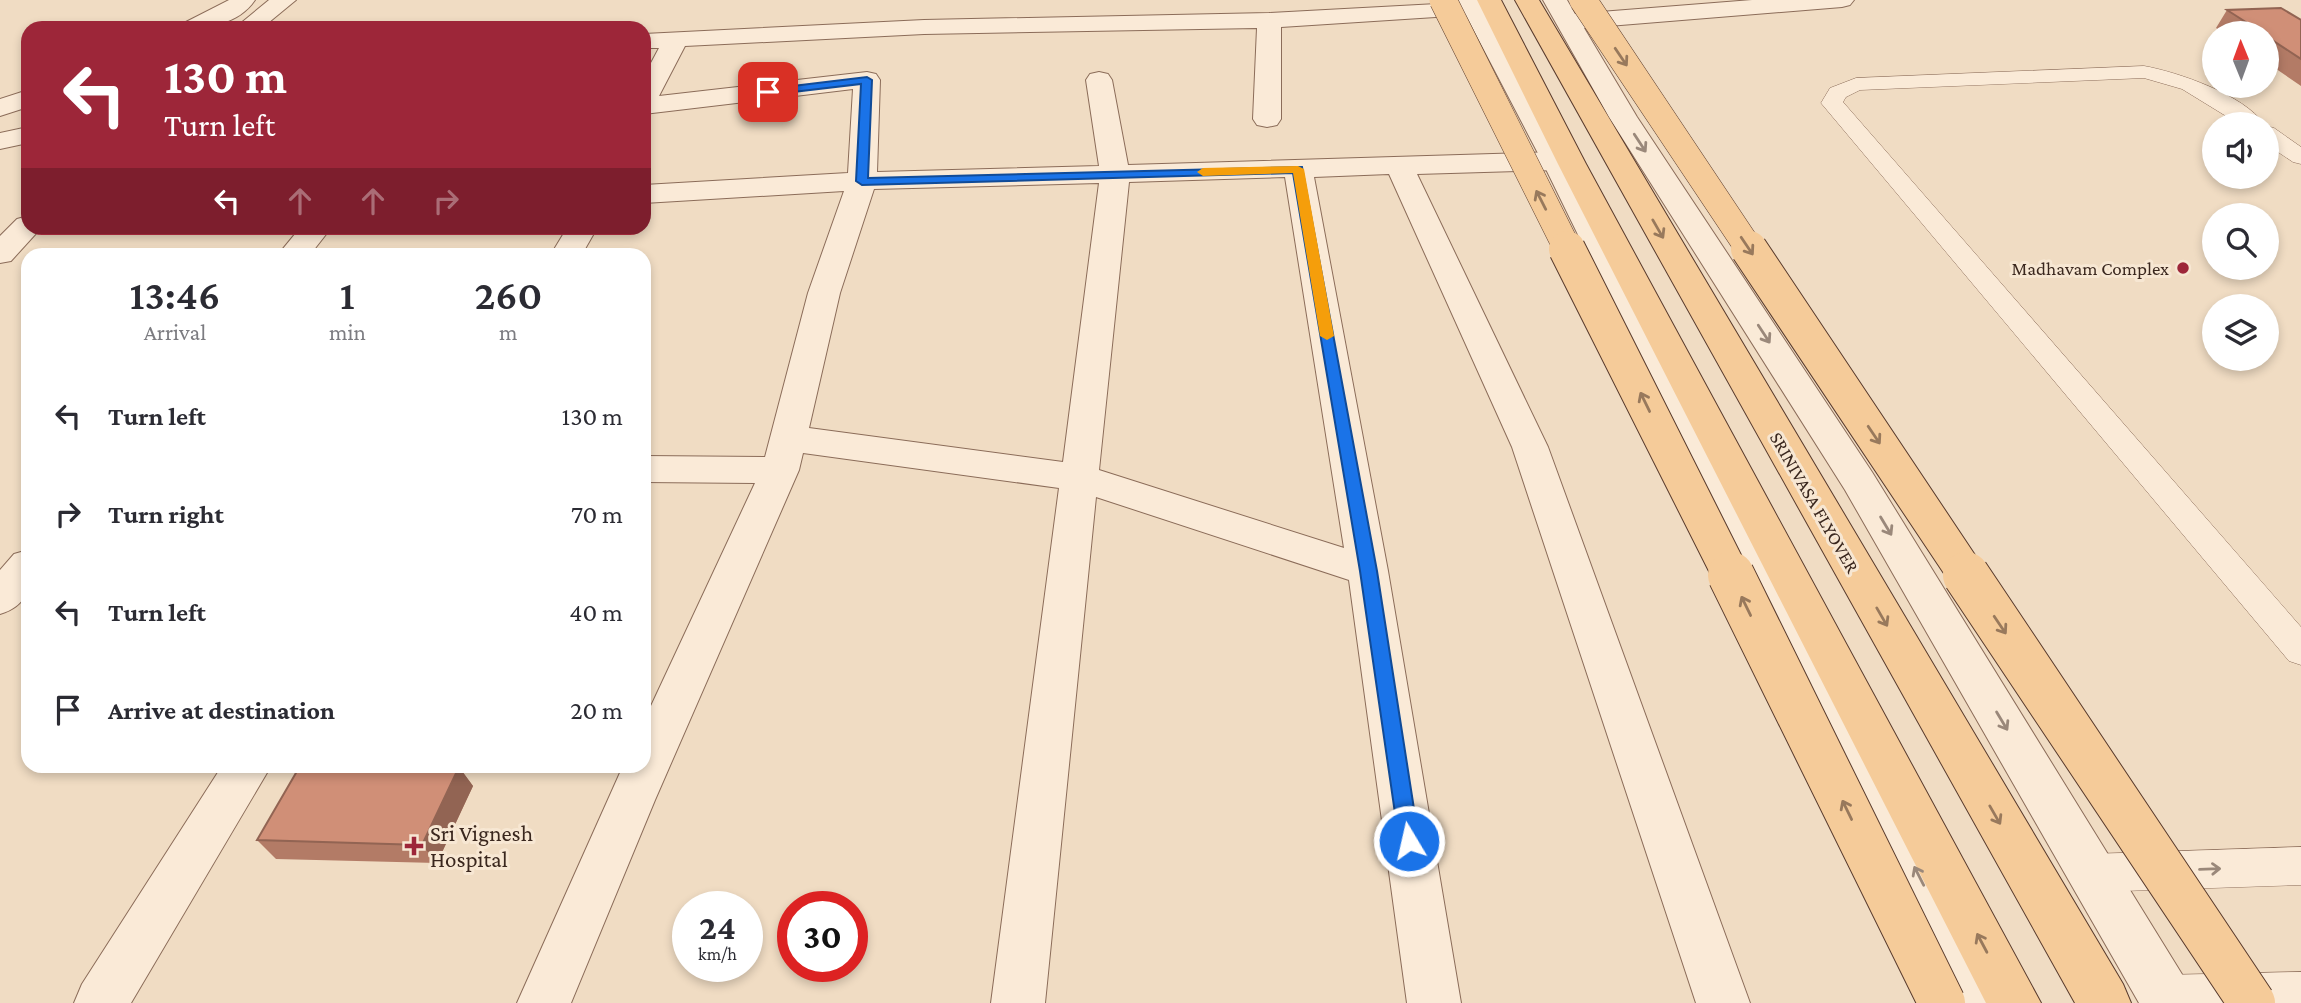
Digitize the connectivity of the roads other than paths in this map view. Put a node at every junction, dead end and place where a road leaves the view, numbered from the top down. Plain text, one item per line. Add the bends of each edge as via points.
1 (243, 0) edge
2 (284, 0) edge
3 (1842, 0) edge
4 (1469, 2) edge
5 (1563, 4) edge
6 (1269, 20) junction
7 (207, 21) edge
8 (256, 21) edge
9 (676, 40) junction
10 (651, 41) edge
11 (1099, 80) dead end
12 (651, 87) edge
13 (21, 100) edge
14 (651, 105) edge
15 (0, 108) edge
16 (2236, 112) edge
17 (1267, 119) dead end
18 (21, 136) edge
19 (0, 141) edge
20 (2279, 142) edge
21 (2301, 158) edge
22 (1556, 161) junction
23 (1401, 167) junction
24 (1298, 169) junction
25 (1115, 174) junction
26 (862, 181) junction
27 (651, 194) edge
28 (21, 232) edge
29 (1, 253) edge
30 (784, 454) junction
31 (651, 468) edge
32 (1080, 478) junction
33 (1368, 571) junction
34 (21, 573) edge
35 (0, 598) edge
36 (2301, 651) edge
37 (651, 755) edge
38 (244, 773) edge
39 (643, 773) edge
40 (2301, 866) edge
41 (2092, 873) junction
42 (2301, 993) edge
43 (2167, 1000) edge
44 (101, 1003) edge
45 (544, 1003) edge
46 (1018, 1003) edge
47 (1434, 1003) edge
48 (1723, 1003) edge
49 (1942, 1003) edge
50 (1981, 1003) edge
51 (2014, 1003) edge
52 (2104, 1003) edge
53 (2252, 1003) edge

1 - 7 street
2 - 8 street
3 - 5 street
4 - 6 street
4 - 22 street
49 -> 4 main road, bridge via 1647,404 1518,154
51 -> 4 main road via 1572,164
5 -> 41 street via 1623,117 1859,481
5 -> 52 main road, SRINIVASA FLYOVER
5 -> 53 main road, bridge
6 - 9 street via 924,27
6 - 17 street
9 - 10 street
9 - 12 street
11 - 25 street
13 - 15 street
14 - 26 street via 867,80
16 - 36 lane via 2202,89 2144,72 1856,84 1838,93 1832,103
18 - 19 street
20 - 21 lane
22 - 23 street
50 -> 22 street
23 - 24 street
23 - 48 street via 1530,447
24 - 25 street
24 - 33 street
25 - 26 street
25 - 32 street
26 - 27 street
26 - 30 street via 824,293
28 - 29 street
30 - 31 street
30 - 32 street
30 - 37 street
32 - 33 street
32 - 46 street
33 - 47 street
34 - 35 street
38 - 44 street
39 - 45 street
41 -> 40 lane
41 - 43 street
42 - 43 lane

